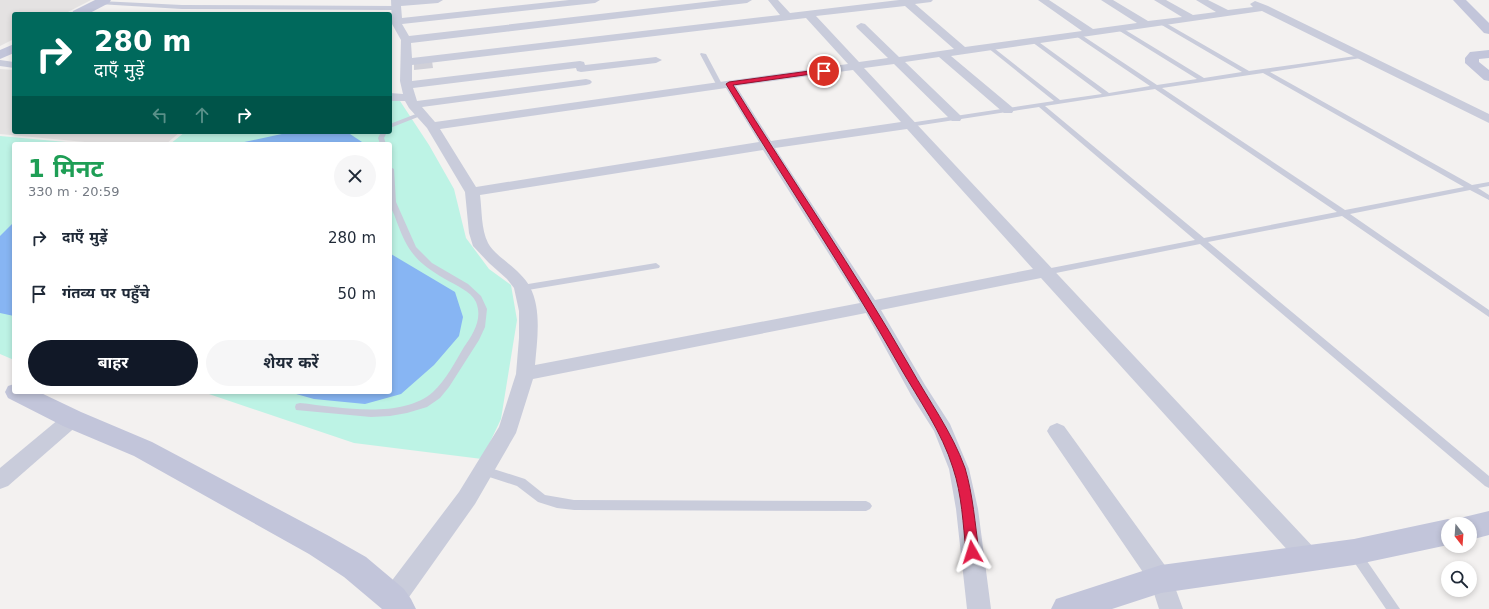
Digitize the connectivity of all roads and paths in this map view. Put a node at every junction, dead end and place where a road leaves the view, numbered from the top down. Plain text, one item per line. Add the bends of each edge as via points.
1 (260, 0) edge
2 (438, 0) edge
3 (595, 0) edge
4 (658, 0) edge
5 (747, 0) edge
6 (773, 0) edge
7 (928, 0) edge
8 (1043, 0) edge
9 (1106, 0) edge
10 (1159, 0) edge
11 (1201, 0) edge
12 (1248, 0) edge
13 (1459, 0) edge
14 (1474, 0) edge
15 (103, 1) edge
16 (905, 1) edge
17 (562, 2) edge
18 (396, 4) edge
19 (250, 7) junction
20 (1265, 8) junction
21 (82, 12) edge
22 (244, 12) edge
23 (1228, 14) junction
24 (1489, 14) edge
25 (809, 15) junction
26 (788, 17) junction
27 (1193, 19) junction
28 (568, 20) junction
29 (669, 20) junction
30 (397, 22) junction
31 (1162, 23) junction
32 (1147, 25) junction
33 (862, 26) dead end
34 (1120, 29) junction
35 (1489, 30) edge
36 (1092, 33) junction
37 (1078, 35) junction
38 (406, 40) junction
39 (1034, 41) junction
40 (990, 47) junction
41 (12, 49) edge
42 (963, 51) junction
43 (703, 54) dead end
44 (942, 54) junction
45 (1489, 54) edge
46 (0, 55) edge
47 (578, 56) junction
48 (1361, 56) junction
49 (656, 60) dead end
50 (897, 60) junction
51 (407, 62) junction
52 (0, 63) edge
53 (12, 64) edge
54 (856, 66) junction
55 (1264, 70) junction
56 (1248, 73) junction
57 (1489, 77) edge
58 (1203, 80) junction
59 (586, 82) junction
60 (407, 85) junction
61 (725, 85) junction
62 (1155, 87) junction
63 (1107, 94) junction
64 (392, 98) edge
65 (1059, 102) junction
66 (592, 104) junction
67 (1040, 105) junction
68 (414, 106) junction
69 (1008, 110) junction
70 (956, 118) junction
71 (1489, 118) edge
72 (392, 124) edge
73 (909, 125) junction
74 (432, 126) junction
75 (767, 145) junction
76 (1489, 184) edge
77 (1471, 187) junction
78 (472, 192) junction
79 (1489, 198) edge
80 (392, 199) edge
81 (1345, 214) junction
82 (1203, 242) junction
83 (656, 266) dead end
84 (1046, 272) junction
85 (522, 288) junction
86 (870, 307) junction
87 (1489, 314) edge
88 (524, 374) junction
89 (0, 384) edge
90 (12, 390) edge
91 (21, 394) edge
92 (300, 407) dead end
93 (72, 419) junction
94 (1057, 431) dead end
95 (484, 471) junction
96 (0, 480) edge
97 (1489, 483) edge
98 (866, 506) dead end
99 (1489, 523) edge
100 (1477, 526) edge
101 (1441, 533) edge
102 (1354, 552) junction
103 (1309, 558) junction
104 (1161, 579) junction
105 (397, 604) edge
106 (979, 609) edge
107 (1067, 609) edge
108 (1171, 609) edge
109 (1394, 609) edge

1 - 19 lane
2 - 18 street
3 - 17 street
4 - 29 street
5 - 29 street
6 - 26 street
7 - 16 street
8 - 36 street
9 - 32 street
10 - 27 street
11 - 23 street
12 - 20 street
13 - 35 street
14 - 24 street
15 - 19 lane via 182,7
15 - 21 street
16 - 25 street
16 - 42 street
17 - 28 street
17 - 30 street
18 - 19 lane
18 - 30 street
19 - 22 lane
20 - 23 street
20 - 48 street
23 - 27 street
25 - 26 street
25 - 54 street
26 - 29 street
27 - 31 street
28 - 29 street
28 - 38 street
28 - 47 street
29 - 47 street
30 - 38 street
31 - 32 street
31 - 56 lane
32 - 34 street
33 - 50 street
34 - 36 street
34 - 58 lane
36 - 37 street
37 - 39 street
37 - 62 lane
38 - 51 street
39 - 40 street
39 - 63 lane
40 - 42 street
40 - 65 lane
41 - 46 street
42 - 44 street
43 - 61 lane
44 - 50 street
44 - 69 street
45 - 57 street via 1475,55 1472,63
47 - 49 street
47 - 51 street
47 - 59 street
47 - 60 street
48 - 55 lane
48 - 71 street
50 - 54 street
50 - 70 street
51 - 60 street
52 - 53 street
54 - 61 street
54 - 73 street
55 - 56 lane
55 - 77 lane
56 - 58 lane
58 - 62 lane
59 - 66 street
59 - 68 street
60 - 68 street
61 - 66 street
61 - 75 street
62 - 63 lane
62 - 81 lane
63 - 65 lane
64 - 68 street
65 - 67 lane
66 - 74 street
67 - 69 lane
67 - 82 lane
68 - 72 lane
68 - 74 street
69 - 70 lane
70 - 73 lane
73 - 75 street
73 - 84 street
74 - 78 street
75 - 78 street
75 - 86 street
76 - 77 lane
77 - 79 lane
77 - 81 lane
78 - 85 street via 481,246 513,275
80 - 92 lane via 410,248 430,267 478,298 483,309 482,324 474,342 436,395 423,404 409,410 384,413
81 - 82 lane
81 - 87 lane
82 - 84 lane
82 - 97 lane
83 - 85 lane
84 - 86 street
84 - 103 street
85 - 88 street via 528,312
86 - 88 street
86 - 106 street via 943,429 959,469 967,509
88 - 95 street via 509,428
89 - 90 street
91 - 93 street
93 - 96 street
93 - 105 street via 143,449 320,545 355,567
94 - 104 street
95 - 98 lane via 521,482 542,498 557,504
95 - 105 street
99 - 100 street
101 - 102 street
102 - 103 street
102 - 109 lane
103 - 104 street
104 - 107 street
104 - 108 street

